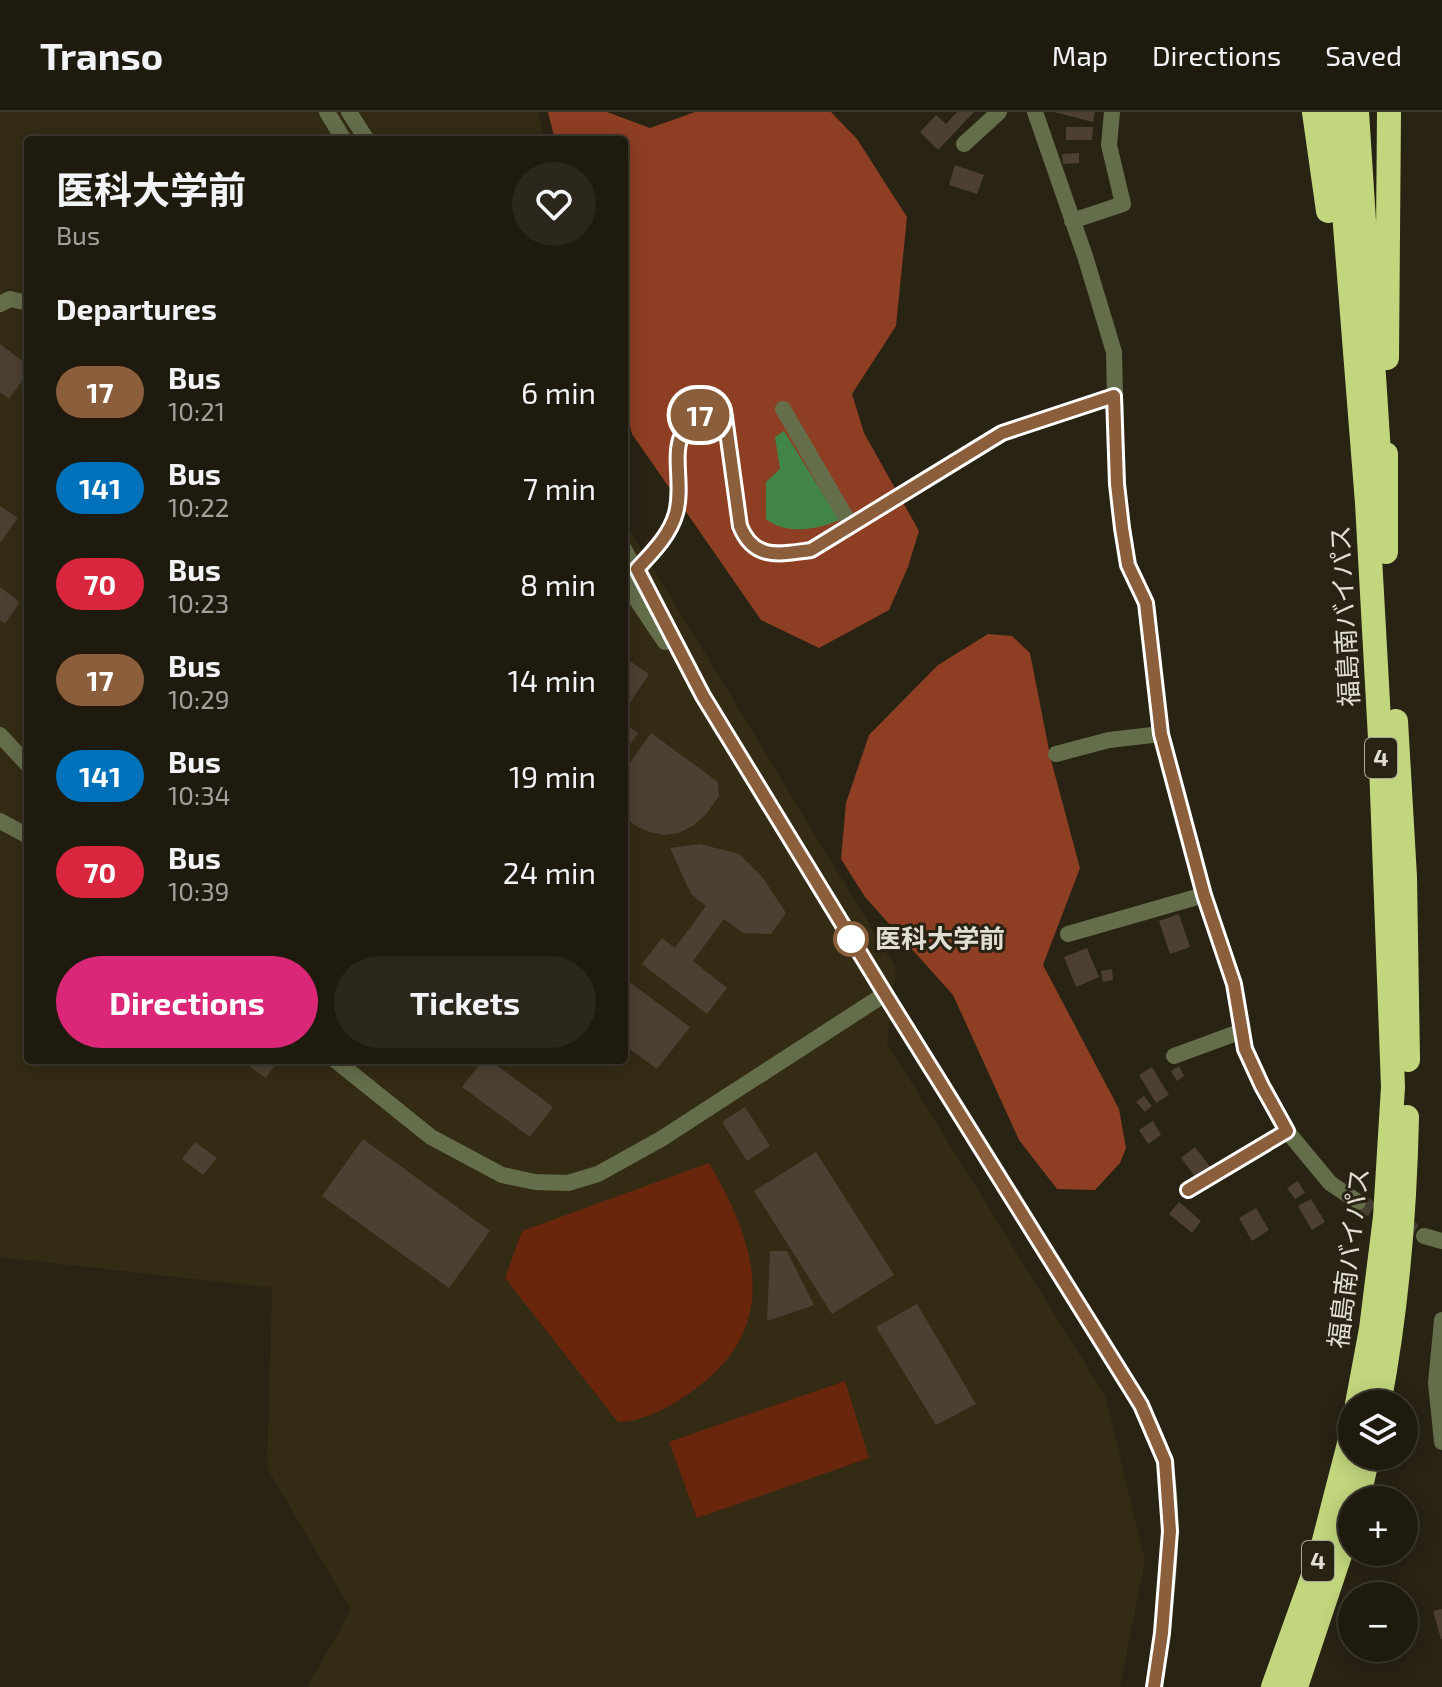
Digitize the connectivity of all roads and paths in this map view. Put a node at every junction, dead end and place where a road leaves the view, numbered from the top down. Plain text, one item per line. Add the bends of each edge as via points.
1 (327, 112) edge
2 (349, 112) edge
3 (999, 112) edge
4 (1035, 112) edge
5 (1112, 112) edge
6 (1314, 112) edge
7 (1336, 112) edge
8 (1357, 112) edge
9 (1389, 112) edge
10 (342, 136) edge
11 (364, 136) edge
12 (964, 144) dead end
13 (1072, 221) junction
14 (24, 302) edge
15 (0, 304) edge
16 (1114, 396) junction
17 (783, 409) dead end
18 (1367, 503) junction
19 (851, 526) junction
20 (1386, 552) junction
21 (628, 576) edge
22 (1161, 734) junction
23 (0, 735) edge
24 (1056, 754) dead end
25 (24, 761) edge
26 (0, 821) edge
27 (24, 834) edge
28 (1204, 895) junction
29 (1068, 934) dead end
30 (885, 994) junction
31 (1242, 1031) junction
32 (1174, 1056) dead end
33 (340, 1064) edge
34 (1287, 1131) junction
35 (1188, 1190) dead end
36 (1358, 1202) tunnel mouth
37 (1424, 1236) tunnel mouth
38 (1442, 1241) edge
39 (1442, 1320) edge
40 (1360, 1390) edge
41 (1381, 1390) edge
42 (1442, 1442) edge
43 (1342, 1470) edge
44 (1338, 1561) edge
45 (1154, 1687) edge
46 (1273, 1687) edge
47 (1296, 1687) edge

1 - 10 street
2 - 11 street
3 - 12 street
4 - 13 street
5 - 13 street via 1109,145 1123,204
6 - 18 highway
7 - 18 highway, 福島南バイパス / 4
8 - 20 highway, 福島南バイパス / 4
9 - 20 highway
13 - 16 street via 1114,352
14 - 15 street via 10,299
16 - 19 street via 1002,433
16 - 22 street via 1122,528 1128,565 1146,603
17 - 19 street
18 - 40 highway, 福島南バイパス / 4 via 1393,1087 1385,1217
19 - 21 street via 811,550 768,554 753,547 740,526 725,417 714,411 697,416 685,428 676,450 678,508 671,527
20 - 41 highway, 福島南バイパス / 4 via 1405,877 1408,1092 1405,1200
21 - 30 street
22 - 24 street
22 - 28 street
23 - 25 street
26 - 27 street
28 - 29 street
28 - 31 street via 1234,984
30 - 33 street via 661,1139 598,1174 568,1183 502,1175 431,1137
30 - 45 street via 1141,1405 1165,1461 1170,1531
31 - 32 street
31 - 34 street via 1251,1061
34 - 35 street
34 - 36 street via 1330,1183
37 - 38 street
39 - 42 street via 1436,1383
43 - 46 highway, 4 via 1320,1556
44 - 47 highway, 4

